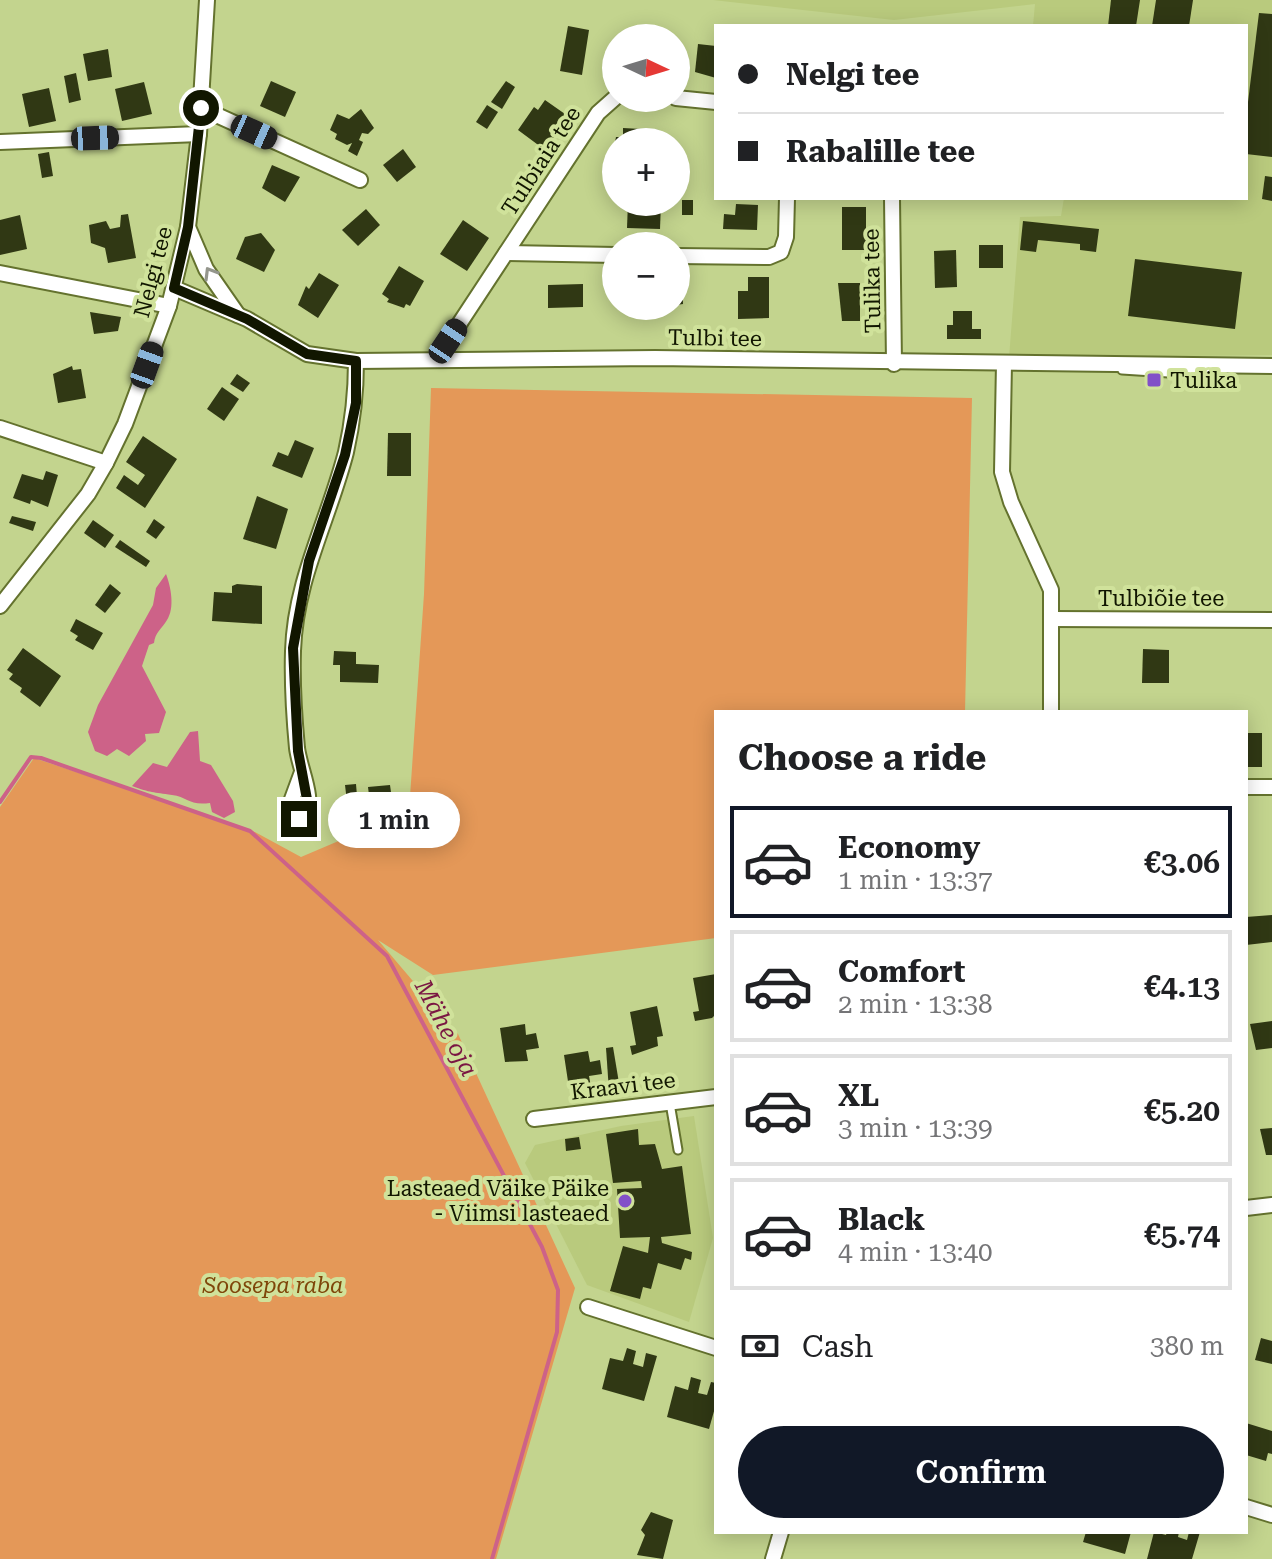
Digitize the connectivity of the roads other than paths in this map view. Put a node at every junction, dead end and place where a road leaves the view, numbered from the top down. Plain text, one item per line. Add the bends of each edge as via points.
1 (207, 0) edge
2 (690, 99) edge
3 (714, 102) edge
4 (201, 108) junction
5 (602, 109) edge
6 (199, 134) junction
7 (0, 142) edge
8 (360, 180) dead end
9 (787, 200) edge
10 (892, 200) edge
11 (188, 227) junction
12 (506, 253) junction
13 (602, 255) edge
14 (690, 256) edge
15 (0, 273) edge
16 (174, 288) junction
17 (169, 306) junction
18 (238, 315) junction
19 (442, 360) junction
20 (356, 361) junction
21 (1004, 363) junction
22 (894, 364) junction
23 (1272, 366) edge
24 (0, 428) edge
25 (106, 463) junction
26 (0, 606) edge
27 (1051, 619) junction
28 (1272, 620) edge
29 (1051, 710) edge
30 (302, 772) dead end
31 (1248, 787) edge
32 (1272, 787) edge
33 (714, 1097) edge
34 (670, 1103) junction
35 (534, 1119) dead end
36 (678, 1150) dead end
37 (1272, 1205) edge
38 (1248, 1208) edge
39 (588, 1307) dead end
40 (714, 1347) edge
41 (1248, 1508) edge
42 (1272, 1515) edge
43 (780, 1534) edge
44 (773, 1559) edge

1 - 4 street, Nelgi tee
2 - 3 street
4 - 6 street, Nelgi tee
4 - 8 street
5 - 12 street, Tulbiaia tee
6 - 7 street
6 - 11 street, Nelgi tee
9 - 14 street via 781,252 769,257
10 - 22 street, Tulika tee
11 - 16 street, Nelgi tee
18 -> 11 street via 206,269
12 - 13 street, Tulbiaia tee
12 - 19 street, Tulbiaia tee via 448,341
15 - 17 street
16 - 17 street, Nelgi tee
16 - 18 street, Tulbi tee
17 - 25 street, Nelgi tee
18 - 20 street, Tulbi tee via 307,354
19 - 20 street, Tulbi tee
19 - 22 street, Tulbi tee
20 - 30 street via 356,403 345,455 309,561 293,648
21 - 22 street, Tulbi tee
21 - 23 street, Tulbi tee
21 - 27 street via 1002,472 1047,576
24 - 25 street
25 - 26 street, Nelgi tee
27 - 28 street, Tulbiõie tee
27 - 29 street
31 - 32 street
33 - 34 street, Kraavi tee
34 - 35 street, Kraavi tee
34 - 36 lane
37 - 38 street
39 - 40 street
41 - 42 street
43 - 44 street

